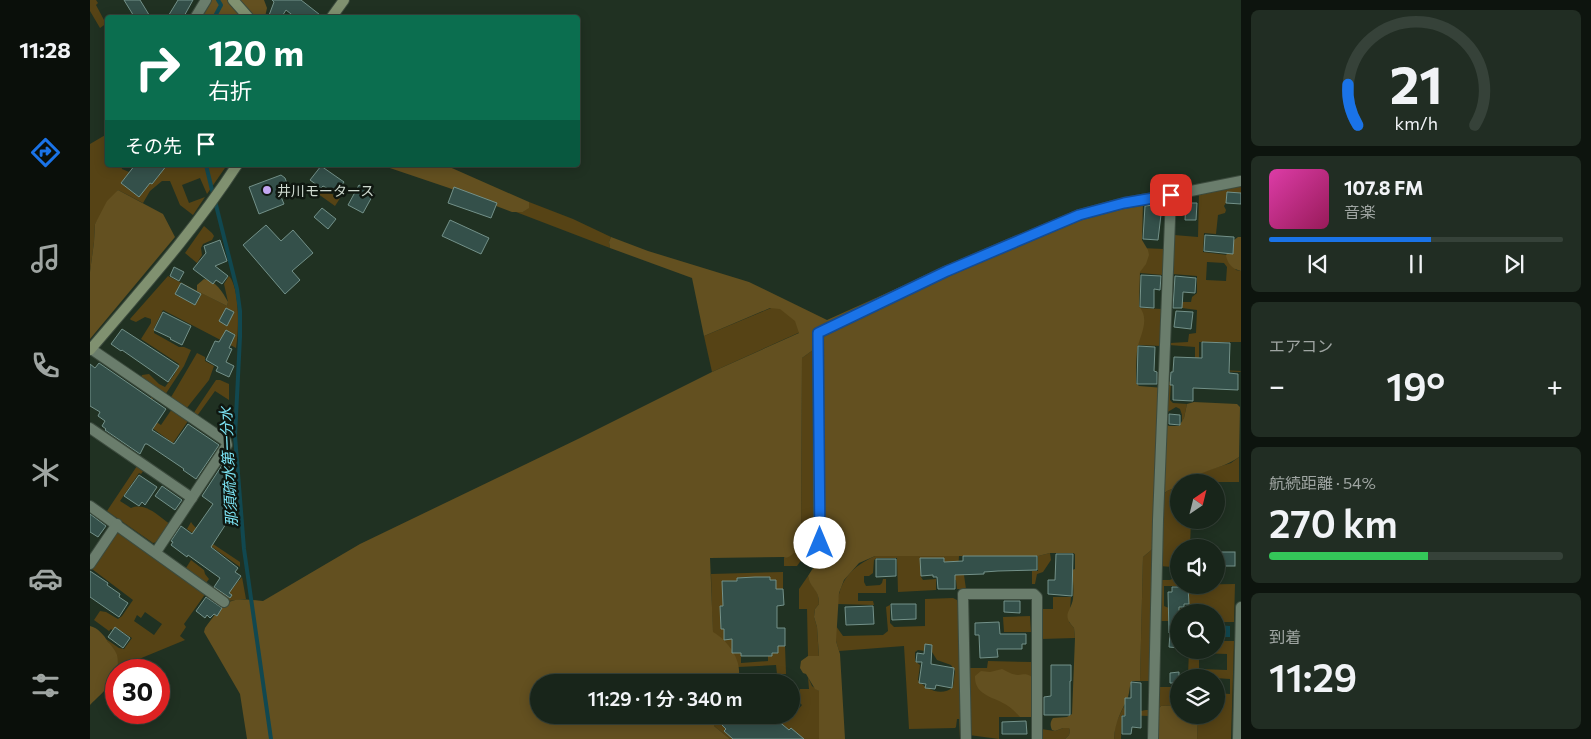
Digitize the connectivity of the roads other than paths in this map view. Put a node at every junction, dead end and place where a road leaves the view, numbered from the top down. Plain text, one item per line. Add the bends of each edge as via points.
1 (206, 0) edge
2 (233, 0) edge
3 (344, 0) edge
4 (197, 15) edge
5 (246, 15) edge
6 (333, 15) edge
7 (236, 167) edge
8 (1241, 181) edge
9 (1171, 195) junction
10 (90, 350) edge
11 (90, 428) edge
12 (192, 498) junction
13 (90, 506) edge
14 (117, 524) junction
15 (820, 543) dead end
16 (156, 552) junction
17 (90, 564) edge
18 (224, 602) dead end
19 (1241, 607) edge
20 (966, 739) edge
21 (1037, 739) edge
22 (1153, 739) edge
23 (1238, 739) edge

1 - 4 street
2 - 5 street
3 - 6 street
7 - 10 street via 188,234
8 - 9 street
9 - 15 street via 1079,215 947,271 818,333
9 - 22 street
10 - 12 street via 226,441 227,445
11 - 12 street
12 - 16 street
13 - 14 street
14 - 16 street
14 - 17 street
16 - 18 street
19 - 23 street
20 - 21 street via 963,594 1034,594 1037,597

